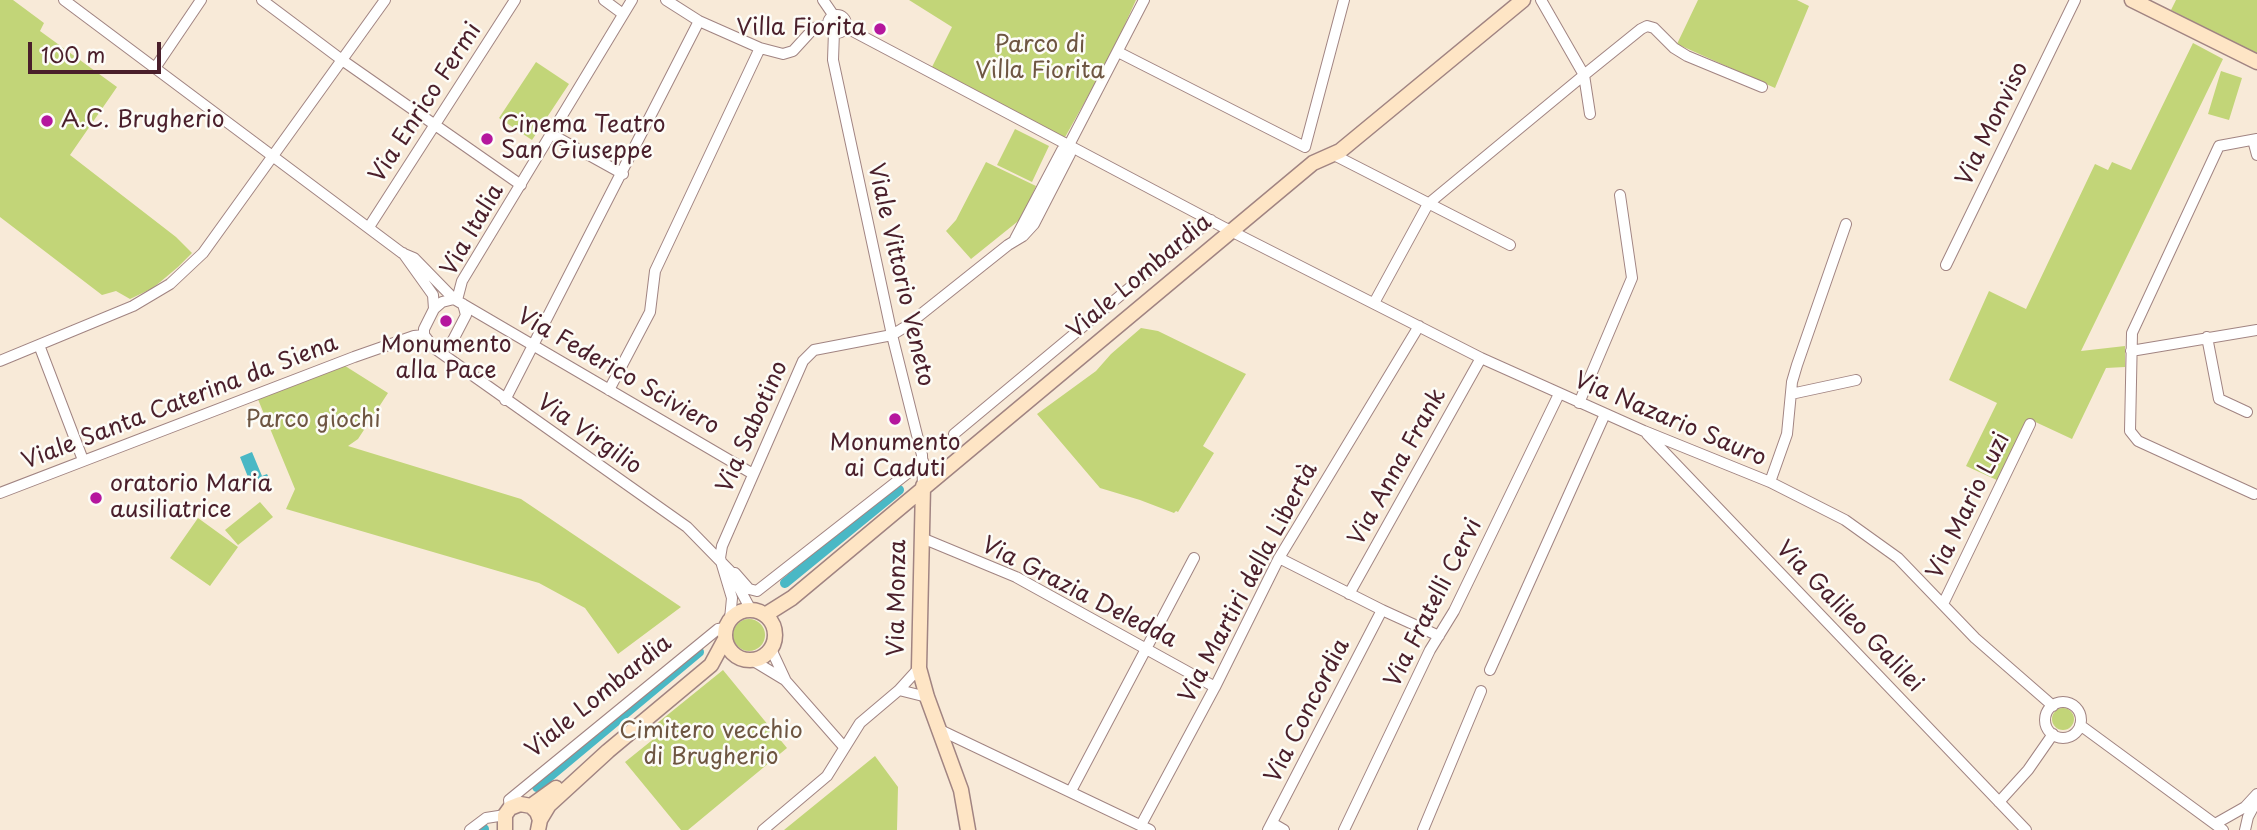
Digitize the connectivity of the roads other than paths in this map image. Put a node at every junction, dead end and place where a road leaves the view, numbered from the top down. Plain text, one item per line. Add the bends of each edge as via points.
1 (64, 0) edge
2 (201, 0) edge
3 (262, 0) edge
4 (384, 0) edge
5 (515, 0) edge
6 (604, 0) edge
7 (632, 0) edge
8 (666, 0) edge
9 (1144, 0) edge
10 (1344, 0) edge
11 (1523, 0) edge
12 (1541, 0) edge
13 (2075, 0) edge
14 (2132, 0) edge
15 (824, 2) edge
16 (623, 13) junction
17 (699, 22) junction
18 (832, 24) junction
19 (845, 27) junction
20 (760, 48) junction
21 (1118, 52) junction
22 (342, 60) junction
23 (2257, 62) edge
24 (155, 68) junction
25 (1584, 75) junction
26 (1762, 87) dead end
27 (1590, 114) dead end
28 (435, 125) junction
29 (551, 134) junction
30 (2255, 139) edge
31 (1069, 145) junction
32 (1334, 155) junction
33 (2257, 155) edge
34 (274, 156) junction
35 (623, 174) junction
36 (522, 185) junction
37 (1620, 195) dead end
38 (1428, 204) junction
39 (1211, 220) junction
40 (1846, 224) dead end
41 (369, 227) junction
42 (1230, 231) junction
43 (1510, 245) dead end
44 (402, 253) junction
45 (1947, 265) dead end
46 (458, 301) junction
47 (1374, 303) junction
48 (434, 309) junction
49 (1419, 326) junction
50 (2257, 330) edge
51 (424, 335) junction
52 (892, 335) junction
53 (2207, 337) junction
54 (39, 345) junction
55 (532, 345) junction
56 (434, 348) junction
57 (2132, 351) junction
58 (1481, 358) junction
59 (0, 360) edge
60 (1856, 380) dead end
61 (609, 390) junction
62 (1559, 394) junction
63 (1791, 394) junction
64 (505, 400) junction
65 (1579, 403) junction
66 (2247, 412) dead end
67 (1605, 414) junction
68 (2030, 424) dead end
69 (1644, 431) junction
70 (954, 434) dead end
71 (83, 460) junction
72 (923, 461) junction
73 (753, 474) junction
74 (1770, 482) junction
75 (923, 486) junction
76 (0, 493) edge
77 (2254, 494) dead end
78 (922, 538) junction
79 (720, 558) junction
80 (1194, 558) dead end
81 (1279, 558) junction
82 (1349, 594) junction
83 (792, 598) junction
84 (1943, 604) junction
85 (1382, 610) junction
86 (758, 612) junction
87 (726, 629) junction
88 (775, 631) junction
89 (1439, 636) junction
90 (1144, 648) junction
91 (771, 649) junction
92 (746, 659) junction
93 (711, 665) junction
94 (919, 668) junction
95 (1490, 670) dead end
96 (785, 680) junction
97 (1216, 687) junction
98 (899, 691) junction
99 (1481, 691) dead end
100 (927, 697) junction
101 (2053, 706) junction
102 (2080, 725) junction
103 (938, 729) junction
104 (2053, 734) junction
105 (844, 747) junction
106 (608, 751) junction
107 (1071, 791) junction
108 (2257, 794) edge
109 (2257, 800) edge
110 (1999, 802) junction
111 (531, 806) junction
112 (505, 822) edge
113 (539, 825) edge
114 (1270, 827) edge
115 (2219, 827) edge
116 (1146, 828) edge
117 (470, 830) edge
118 (763, 830) edge
119 (968, 830) edge
120 (1284, 830) edge
121 (1344, 830) edge
122 (1423, 830) edge
123 (2026, 830) edge
124 (2245, 830) edge

1 - 24 street
2 - 24 street
3 - 22 street
4 - 22 street
5 - 28 street, Via Enrico Fermi
6 - 16 street
7 - 16 street, Via Italia
8 - 17 street
9 - 21 street
10 - 21 street via 1304,147
11 - 32 main road, Viale Lombardia
12 - 25 street
13 - 45 street, Via Monviso
14 - 23 main road
15 - 18 street
16 - 29 street, Via Italia
17 - 20 street
17 - 35 street
18 - 19 street via 842,31
18 - 19 street via 840,15
18 - 20 street via 811,30 791,53
18 - 52 street, Viale Vittorio Veneto via 835,72
19 - 31 street, Via Nazario Sauro
20 - 61 street via 655,271 650,312
21 - 31 street
22 - 28 street
22 - 34 street
24 - 34 street
25 - 26 street via 1647,26 1687,56
25 - 27 street
25 - 38 street
28 - 36 street
28 - 41 street, Via Enrico Fermi
29 - 35 street
29 - 36 street, Via Italia
30 - 33 street
30 - 57 street via 2219,146 2132,333
31 - 39 street, Via Nazario Sauro
31 - 52 street via 1070,154 1028,232
32 - 38 street
32 - 42 main road, Viale Lombardia via 1313,163
34 - 41 street
34 - 54 street via 203,253 170,284 133,306
35 - 55 street
36 - 46 street, Via Italia via 462,281
37 - 65 street via 1632,278
38 - 43 street
38 - 47 street
39 - 42 street, Via Nazario Sauro
39 - 70 street, Viale Lombardia
40 - 63 street
41 - 44 street
42 - 47 street, Via Nazario Sauro
42 - 75 main road, Viale Lombardia
44 - 46 street, Via Federico Sciviero via 414,258
44 - 48 street via 433,295
46 - 48 street via 442,302
46 - 55 street, Via Federico Sciviero
46 - 56 street via 465,321 449,345
47 - 49 street, Via Nazario Sauro
48 - 51 street
49 - 58 street, Via Nazario Sauro
49 - 81 street, Via Martiri della Libertà
50 - 53 street
51 - 56 street
51 - 71 street, Viale Santa Caterina da Siena
52 - 72 street, Viale Vittorio Veneto
52 - 73 street, Via Sabotino via 814,350 803,361
53 - 57 street
53 - 66 street via 2219,398
54 - 59 street
54 - 71 street
55 - 61 street, Via Federico Sciviero
55 - 64 street
56 - 64 street, Via Virgilio
57 - 77 street via 2130,431 2138,441
58 - 62 street, Via Nazario Sauro
58 - 82 street, Via Anna Frank
60 - 63 street
61 - 73 street, Via Federico Sciviero
62 - 65 street, Via Nazario Sauro
62 - 89 street, Via Fratelli Cervi
63 - 74 street via 1786,438
64 - 79 street, Via Virgilio via 687,527
65 - 67 street, Via Nazario Sauro
67 - 69 street, Via Nazario Sauro
67 - 95 street
68 - 84 street, Via Mario Luzi
69 - 74 street, Via Nazario Sauro
69 - 110 street, Via Galileo Galilei
71 - 76 street, Viale Santa Caterina da Siena
72 - 75 street, Viale Vittorio Veneto
72 - 79 street via 757,591 749,589
73 - 79 street, Via Sabotino
74 - 84 street, Via Nazario Sauro via 1870,536 1902,561
75 - 78 main road, Via Monza
75 - 83 main road, Viale Lombardia
78 - 90 street, Via Grazia Deledda via 1016,578
78 - 94 main road, Via Monza
79 - 86 street, Via Virgilio
79 - 87 street via 732,598
80 - 90 street
81 - 82 street
81 - 97 street, Via Martiri della Libertà
82 - 85 street
83 - 86 main road, Viale Lombardia
83 - 88 main road, Viale Lombardia
84 - 101 street, Via Nazario Sauro
85 - 89 street
85 - 114 street, Via Concordia
86 - 87 main road via 743,611
86 - 88 main road
87 - 92 main road via 727,648
87 - 93 main road, Viale Lombardia
87 - 112 street, Viale Lombardia via 718,629 509,800
88 - 91 main road
89 - 121 street, Via Fratelli Cervi
90 - 97 street, Via Grazia Deledda
90 - 107 street
91 - 92 main road via 763,657
91 - 96 street
92 - 93 main road, Viale Lombardia
92 - 96 street
93 - 106 main road, Viale Lombardia
94 - 98 street
94 - 100 main road, Via Monza
96 - 105 street
97 - 116 street, Via Martiri della Libertà
98 - 100 street
98 - 105 street via 860,723
99 - 122 street
100 - 103 main road, Via Monza
101 - 102 street via 2074,705
101 - 104 street via 2046,721
102 - 104 street via 2067,737
102 - 115 street
103 - 107 street
103 - 119 main road, Via Monza via 961,790
104 - 110 street
105 - 118 street via 827,776
106 - 111 main road, Viale Lombardia
106 - 113 main road, Viale Lombardia via 549,805
107 - 116 street
108 - 115 street
109 - 124 street
110 - 123 street, Via Galileo Galilei
111 - 112 main road via 520,804
111 - 113 main road
112 - 117 street via 486,818
114 - 120 street

